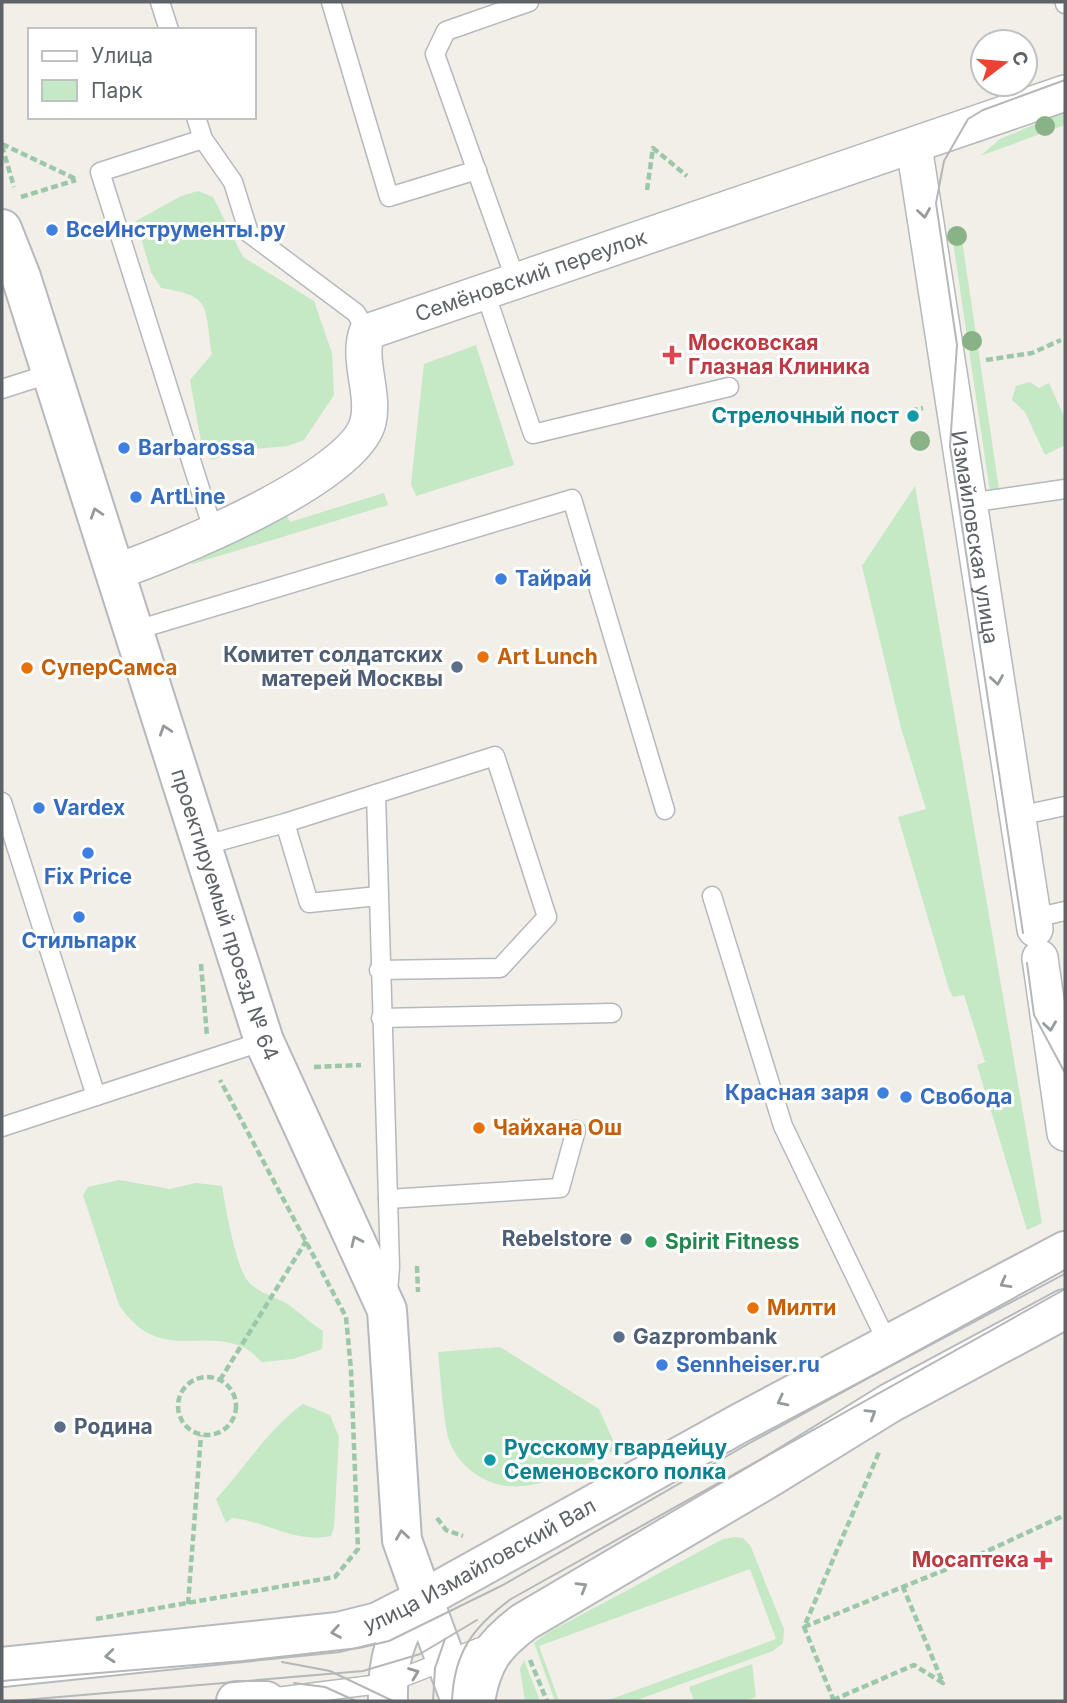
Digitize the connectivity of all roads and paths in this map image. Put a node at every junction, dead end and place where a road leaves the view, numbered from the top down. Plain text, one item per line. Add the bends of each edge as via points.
1 (160, 2) edge
2 (331, 2) edge
3 (529, 2) edge
4 (168, 28) edge
5 (1065, 93) edge
6 (197, 119) edge
7 (203, 139) junction
8 (2, 145) edge
9 (914, 146) junction
10 (477, 170) junction
11 (100, 172) junction
12 (687, 176) dead end
13 (76, 180) junction
14 (14, 187) dead end
15 (647, 190) dead end
16 (8, 228) edge
17 (501, 287) junction
18 (367, 332) junction
19 (1061, 340) dead end
20 (986, 360) dead end
21 (51, 373) junction
22 (729, 387) dead end
23 (2, 389) edge
24 (924, 408) dead end
25 (911, 411) dead end
26 (1065, 489) edge
27 (969, 503) junction
28 (214, 533) junction
29 (115, 572) junction
30 (134, 631) junction
31 (376, 794) junction
32 (2, 802) edge
33 (1065, 806) edge
34 (665, 810) dead end
35 (1018, 816) junction
36 (285, 823) junction
37 (202, 846) junction
38 (378, 896) junction
39 (712, 896) dead end
40 (1044, 929) edge
41 (379, 970) junction
42 (612, 1013) dead end
43 (381, 1018) junction
44 (264, 1041) junction
45 (96, 1096) junction
46 (2, 1127) edge
47 (576, 1130) dead end
48 (1065, 1133) edge
49 (388, 1199) junction
50 (306, 1241) dead end
51 (1065, 1251) edge
52 (1065, 1309) edge
53 (387, 1310) junction
54 (889, 1346) junction
55 (220, 1380) junction
56 (201, 1435) junction
57 (883, 1444) dead end
58 (1065, 1515) edge
59 (903, 1587) junction
60 (423, 1599) junction
61 (188, 1604) dead end
62 (804, 1627) junction
63 (513, 1647) junction
64 (445, 1661) junction
65 (2, 1667) edge
66 (388, 1692) edge
67 (834, 1700) edge
68 (251, 1701) edge
69 (461, 1701) edge
70 (475, 1701) edge
71 (547, 1701) edge

1 - 4 lane
2 - 10 lane via 389,197
3 - 10 lane via 446,31 435,54
5 - 9 street, Семёновский переулок
6 - 7 lane
7 - 11 lane
7 - 18 lane via 233,182 249,233 356,313
8 - 13 path
8 - 14 path
9 - 17 street, Семёновский переулок
9 -> 27 street, Измайловская улица
10 - 17 lane
11 - 13 path
11 - 28 lane
12 - 15 path via 653,148
13 - 16 path
16 - 21 main road, проектируемый проезд № 64
17 - 18 street, Семёновский переулок
17 - 22 lane via 533,434
18 - 28 street via 363,342 368,423 356,447 323,474
19 - 20 path via 1032,353
21 - 23 lane
29 -> 21 main road, проектируемый проезд № 64
24 - 25 path
26 - 27 lane
27 -> 35 street, Измайловская улица
28 - 29 street
29 - 30 main road, проектируемый проезд № 64
30 - 34 lane via 572,499
37 -> 30 main road, проектируемый проезд № 64
31 - 36 lane
31 - 38 lane
31 - 41 lane via 495,756 547,917 500,968
32 - 45 lane
33 - 35 lane
35 - 40 street, Измайловская улица
36 - 37 lane
36 - 38 lane via 309,903
37 - 44 main road, проектируемый проезд № 64
38 - 41 lane
39 - 54 lane via 783,1126
40 -> 48 street, Измайловская улица
41 - 43 lane
42 - 43 lane
43 - 49 lane
44 - 45 lane
53 -> 44 main road, проектируемый проезд № 64
45 - 46 lane
47 - 49 lane via 560,1188
49 - 53 lane
50 - 55 path
51 -> 54 main road, улица Измайловский Вал
63 -> 52 main road via 524,1622 890,1403
60 -> 53 main road, проектируемый проезд № 64 via 402,1540
54 -> 60 main road, улица Измайловский Вал
55 - 56 path via 232,1391 236,1408 230,1423 217,1434
55 - 56 path via 204,1377 188,1383 178,1396 178,1413 186,1427
56 - 61 path
57 - 62 path
58 - 59 path
59 - 62 path
59 - 67 path via 943,1683 914,1665
60 - 64 main road, проектируемый проезд № 64
60 -> 65 main road, улица Измайловский Вал via 378,1622 338,1632
60 - 66 main road via 399,1629
62 - 67 path
63 - 64 lane
63 - 70 main road via 488,1655
63 - 71 path
66 -> 64 lane
64 - 69 main road, проектируемый проезд № 64
66 - 68 lane

